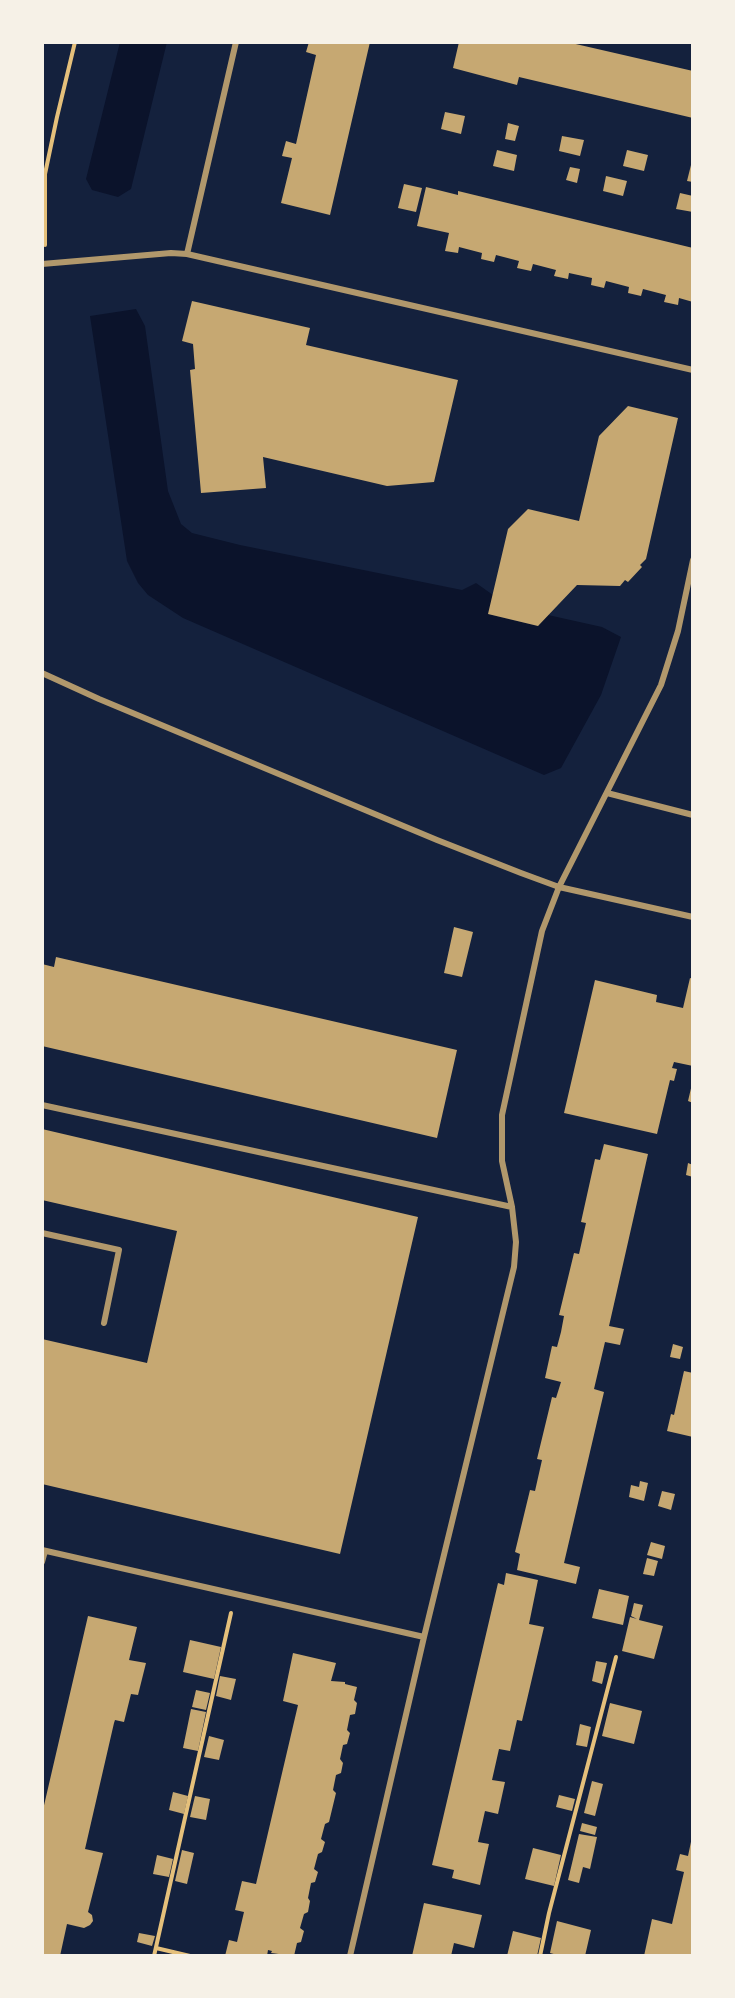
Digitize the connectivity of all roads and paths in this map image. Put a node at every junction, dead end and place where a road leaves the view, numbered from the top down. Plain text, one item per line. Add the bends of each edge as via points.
1 (75, 42) edge
2 (236, 42) edge
3 (187, 254) junction
4 (44, 264) edge
5 (693, 370) edge
6 (693, 560) edge
7 (42, 673) edge
8 (607, 793) junction
9 (693, 815) edge
10 (559, 887) junction
11 (693, 917) edge
12 (42, 1105) edge
13 (512, 1208) junction
14 (42, 1233) edge
15 (104, 1323) dead end
16 (43, 1551) edge
17 (42, 1562) edge
18 (235, 1594) junction
19 (424, 1637) junction
20 (616, 1657) dead end
21 (156, 1948) junction
22 (154, 1956) edge
23 (190, 1956) edge
24 (350, 1956) edge
25 (540, 1956) edge

1 - 4 path via 45,174
2 - 3 street
3 - 4 street
3 - 5 street
6 - 8 street via 678,631 661,685
7 - 10 street via 426,836
8 - 9 street
8 - 10 street
10 - 11 street
10 - 13 street via 542,931 502,1115 502,1161
12 - 13 street
13 - 19 street via 514,1267
14 - 15 street via 118,1250
16 - 17 street
16 - 18 street
18 - 19 street
18 - 21 path
19 - 24 street
20 - 25 path
21 - 22 path
21 - 23 path

